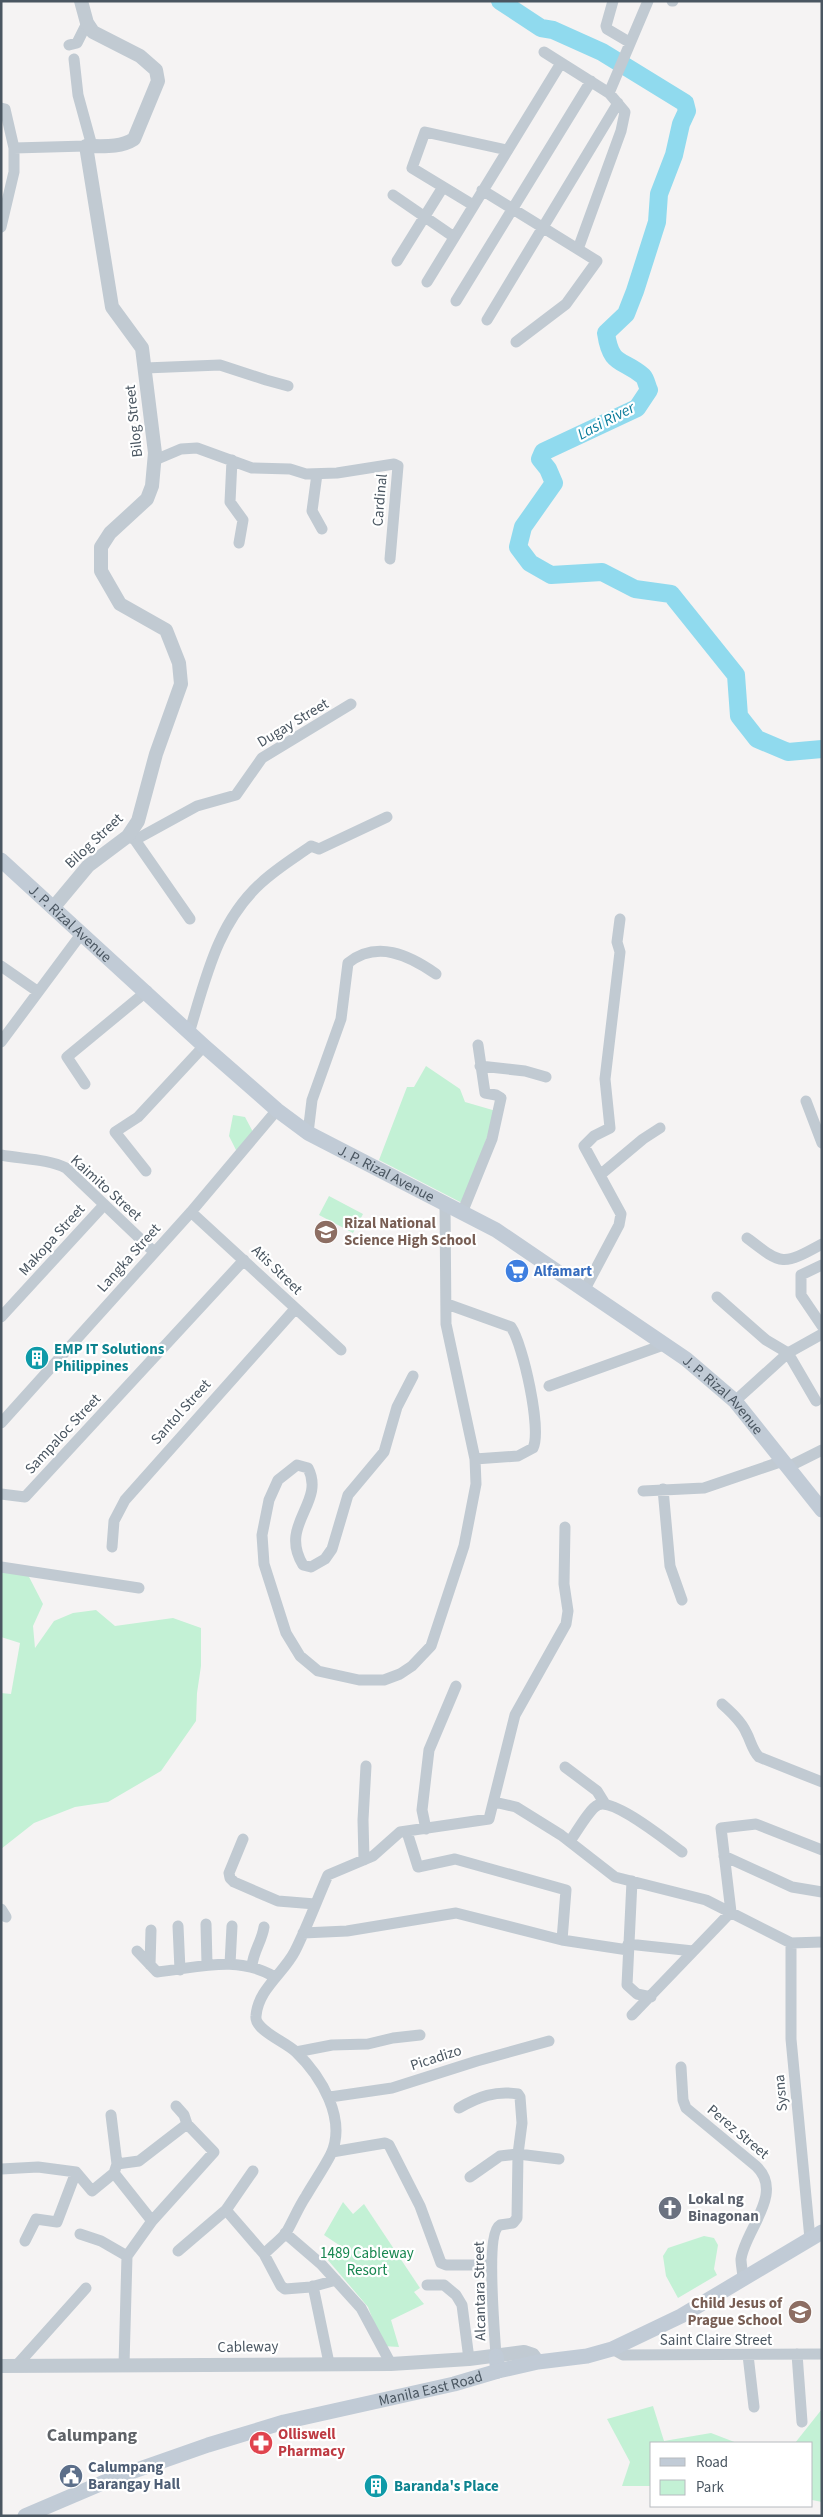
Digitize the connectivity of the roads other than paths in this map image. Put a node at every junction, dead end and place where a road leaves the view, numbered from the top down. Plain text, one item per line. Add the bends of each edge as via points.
1 (81, 1) edge
2 (613, 1) edge
3 (648, 1) edge
4 (87, 23) junction
5 (629, 42) junction
6 (69, 45) dead end
7 (544, 52) dead end
8 (74, 59) dead end
9 (561, 63) junction
10 (591, 81) junction
11 (609, 93) junction
12 (618, 103) junction
13 (1, 108) edge
14 (89, 146) junction
15 (14, 148) junction
16 (506, 150) junction
17 (443, 187) junction
18 (482, 190) junction
19 (393, 195) dead end
20 (473, 205) junction
21 (513, 209) junction
22 (424, 218) junction
23 (542, 227) junction
24 (1, 228) edge
25 (454, 237) junction
26 (578, 249) junction
27 (397, 261) dead end
28 (427, 282) dead end
29 (456, 301) dead end
30 (487, 320) dead end
31 (516, 342) dead end
32 (145, 368) junction
33 (288, 386) dead end
34 (155, 460) junction
35 (232, 460) junction
36 (317, 474) junction
37 (322, 529) dead end
38 (239, 543) dead end
39 (390, 559) dead end
40 (351, 704) dead end
41 (387, 817) dead end
42 (132, 838) junction
43 (1, 860) edge
44 (53, 908) junction
45 (190, 919) dead end
46 (620, 919) dead end
47 (82, 933) junction
48 (1, 966) edge
49 (436, 974) dead end
50 (37, 990) junction
51 (147, 991) junction
52 (190, 1030) junction
53 (3, 1035) edge
54 (478, 1045) dead end
55 (204, 1046) junction
56 (480, 1066) junction
57 (546, 1076) dead end
58 (85, 1084) dead end
59 (806, 1101) dead end
60 (276, 1110) junction
61 (660, 1128) dead end
62 (308, 1133) junction
63 (822, 1143) edge
64 (1, 1155) edge
65 (146, 1171) dead end
66 (600, 1175) junction
67 (445, 1204) junction
68 (104, 1205) junction
69 (191, 1212) junction
70 (462, 1213) junction
71 (747, 1238) dead end
72 (822, 1244) edge
73 (154, 1252) junction
74 (244, 1260) junction
75 (822, 1265) edge
76 (585, 1289) junction
77 (717, 1297) dead end
78 (447, 1304) junction
79 (296, 1309) junction
80 (1, 1318) edge
81 (822, 1326) edge
82 (822, 1334) edge
83 (666, 1344) junction
84 (341, 1350) dead end
85 (788, 1353) junction
86 (413, 1376) dead end
87 (549, 1386) dead end
88 (735, 1401) junction
89 (816, 1401) dead end
90 (1, 1423) edge
91 (822, 1450) edge
92 (475, 1459) junction
93 (785, 1464) junction
94 (663, 1489) junction
95 (643, 1490) dead end
96 (1, 1494) edge
97 (822, 1510) edge
98 (565, 1526) dead end
99 (112, 1547) dead end
100 (1, 1567) edge
101 (139, 1588) dead end
102 (682, 1600) dead end
103 (456, 1686) dead end
104 (722, 1704) dead end
105 (366, 1766) dead end
106 (565, 1767) dead end
107 (822, 1782) edge
108 (494, 1802) junction
109 (605, 1804) junction
110 (426, 1829) junction
111 (407, 1832) junction
112 (243, 1839) dead end
113 (570, 1841) junction
114 (822, 1850) edge
115 (682, 1852) dead end
116 (724, 1856) junction
117 (364, 1860) junction
118 (632, 1881) junction
119 (822, 1892) edge
120 (315, 1904) junction
121 (731, 1912) junction
122 (206, 1924) dead end
123 (178, 1926) dead end
124 (232, 1926) dead end
125 (264, 1927) dead end
126 (151, 1930) dead end
127 (303, 1933) junction
128 (562, 1940) junction
129 (822, 1942) edge
130 (791, 1943) junction
131 (628, 1947) junction
132 (138, 1951) dead end
133 (693, 1952) junction
134 (207, 1964) junction
135 (230, 1964) junction
136 (150, 1965) junction
137 (252, 1966) junction
138 (180, 1970) junction
139 (275, 1976) junction
140 (651, 1997) junction
141 (632, 2015) dead end
142 (420, 2035) dead end
143 (549, 2041) dead end
144 (296, 2052) junction
145 (680, 2067) dead end
146 (330, 2097) junction
147 (176, 2106) dead end
148 (459, 2108) dead end
149 (111, 2115) dead end
150 (187, 2124) junction
151 (332, 2152) junction
152 (518, 2154) junction
153 (559, 2159) dead end
154 (116, 2168) junction
155 (1, 2169) edge
156 (253, 2171) dead end
157 (76, 2172) junction
158 (470, 2177) dead end
159 (226, 2210) junction
160 (152, 2221) junction
161 (285, 2233) junction
162 (80, 2234) dead end
163 (816, 2236) edge
164 (25, 2241) dead end
165 (178, 2251) dead end
166 (264, 2254) junction
167 (127, 2256) junction
168 (491, 2265) junction
169 (743, 2279) junction
170 (336, 2280) junction
171 (427, 2285) dead end
172 (313, 2286) junction
173 (86, 2288) dead end
174 (612, 2349) junction
175 (748, 2354) junction
176 (797, 2354) junction
177 (822, 2354) edge
178 (469, 2359) junction
179 (329, 2364) junction
180 (391, 2364) junction
181 (497, 2364) junction
182 (17, 2365) junction
183 (124, 2365) junction
184 (1, 2366) edge
185 (754, 2407) dead end
186 (802, 2422) dead end
187 (25, 2516) edge

1 - 4 street
2 - 5 street via 607,29
3 - 5 street
4 - 6 street via 77,43
4 - 14 street via 93,32 140,56 156,70 158,81 134,139 127,144
5 - 11 street
7 - 9 street
8 - 14 street
9 - 10 street
9 - 16 street
10 - 11 street
10 - 21 street
11 - 12 street
12 - 23 street
12 - 26 street via 625,112 621,131
13 - 15 street via 4,109
14 - 15 street
14 - 32 street, Bilog Street via 112,307 142,348
15 - 24 street via 14,172
16 - 17 street via 425,132 412,168
16 - 18 street
17 - 20 street
17 - 22 street
18 - 20 street
18 - 21 street
19 - 22 street
20 - 25 street
21 - 23 street
21 - 29 street
22 - 25 street
22 - 27 street
23 - 26 street
23 - 30 street
25 - 28 street
26 - 31 street via 597,261 566,304
32 - 33 street via 220,365
32 - 34 street, Bilog Street
34 - 35 street, Cardinal via 182,449 198,448
34 - 42 street, Bilog Street via 147,499 110,532 101,547 101,571 111,591 120,604 166,630 179,664 181,684 156,754
35 - 36 street, Cardinal via 252,468
35 - 38 street via 230,502 243,520
36 - 37 street via 312,511
36 - 39 street, Cardinal via 398,466
40 - 42 street, Dugay Street via 262,758 236,795 197,806
41 - 52 street via 319,849 311,846 262,881 249,895 227,923
42 - 44 street, Bilog Street via 88,866
42 - 45 street
43 - 44 main road, J. P. Rizal Avenue
44 - 47 main road, J. P. Rizal Avenue
46 - 66 street via 617,942 620,952 605,1079 610,1128 594,1136 584,1146
47 - 50 street
47 - 51 main road, J. P. Rizal Avenue
48 - 50 street
49 - 62 street via 399,953 367,952 348,964 341,1019 312,1100
50 - 53 street
51 - 52 main road, J. P. Rizal Avenue
51 - 58 street via 67,1057
52 - 55 main road, J. P. Rizal Avenue
54 - 56 street
55 - 60 main road, J. P. Rizal Avenue
55 - 65 street via 138,1117 115,1132
56 - 57 street
56 - 70 street via 485,1093 501,1098 492,1139
59 - 63 street
60 - 62 main road, J. P. Rizal Avenue
60 - 69 street, Langka Street
61 - 66 street
62 - 67 main road, J. P. Rizal Avenue
64 - 68 street, Kaimito Street via 28,1161 52,1161
66 - 76 street via 621,1214 619,1225
67 - 70 main road, J. P. Rizal Avenue
67 - 78 street
68 - 73 street, Kaimito Street
68 - 80 street, Makopa Street
69 - 73 street, Langka Street
69 - 74 street, Atis Street
70 - 76 main road, J. P. Rizal Avenue via 496,1230
71 - 72 street via 781,1261
73 - 90 street, Langka Street
74 - 79 street, Atis Street
74 - 96 street, Sampaloc Street via 25,1497
75 - 81 street via 801,1275 801,1295
76 - 83 main road, J. P. Rizal Avenue
77 - 85 street via 766,1340
78 - 92 street via 446,1324
78 - 92 street via 511,1327 519,1343 530,1389 534,1427 532,1448 518,1456
79 - 84 street, Atis Street
79 - 99 street, Santol Street via 125,1500 114,1521
82 - 85 street
83 - 87 street
83 - 88 main road, J. P. Rizal Avenue
85 - 88 street
85 - 89 street
86 - 92 street via 397,1407 384,1452 348,1495 332,1549 325,1559 311,1567 303,1565 296,1553 296,1528 313,1488 308,1468 297,1465 288,1470 278,1480 269,1500 262,1535 264,1564 286,1633 300,1656 318,1671 359,1680 384,1680 412,1666 431,1646 464,1546 476,1484
88 - 93 main road, J. P. Rizal Avenue
91 - 93 street
93 - 94 street via 704,1488
93 - 97 main road, J. P. Rizal Avenue
94 - 95 street
94 - 102 street via 670,1566
98 - 108 street via 566,1624 515,1715
100 - 101 street
103 - 110 street via 429,1750 422,1810
104 - 107 street via 746,1731 759,1757
105 - 117 street via 362,1820
106 - 109 street via 597,1791
108 - 110 street via 489,1819
108 - 113 street via 516,1807
109 - 113 street via 593,1810
109 - 115 street via 640,1822
110 - 111 street
111 - 117 street via 400,1832
111 - 128 street via 418,1867 455,1859 566,1890
112 - 120 street via 229,1873 234,1882 278,1901
113 - 118 street via 615,1877
114 - 116 street via 756,1824 721,1828
116 - 119 street via 792,1887
116 - 121 street
117 - 120 street via 328,1875
118 - 121 street via 706,1900
118 - 131 street
120 - 127 street
121 - 130 street
121 - 133 street
122 - 134 street
123 - 138 street
124 - 135 street
125 - 137 street via 262,1940 252,1957
126 - 136 street
127 - 128 street via 347,1931 456,1913
127 - 139 street via 294,1953
128 - 131 street
129 - 130 street
130 - 163 street, Sysna via 791,2039
131 - 133 street
131 - 140 street via 627,1986 637,1994
132 - 136 street
133 - 140 street
134 - 135 street
134 - 138 street
135 - 137 street
136 - 138 street via 157,1972
137 - 139 street
139 - 144 street via 261,1999 255,2016 257,2024
140 - 141 street
142 - 144 street
143 - 146 street, Picadizo via 392,2088
144 - 146 street
145 - 169 street, Perez Street via 686,2108 756,2166 764,2177 764,2202 741,2259
146 - 151 street via 336,2128
147 - 150 street via 184,2114
148 - 152 street, Alcantara Street via 488,2094 518,2094 522,2123
149 - 154 street
150 - 154 street via 139,2161
150 - 160 street via 214,2152
151 - 161 street
151 - 168 street via 389,2145 420,2206 441,2263
152 - 153 street
152 - 158 street via 500,2156
152 - 168 street, Alcantara Street via 518,2218 514,2223 496,2227
154 - 157 street via 92,2191
154 - 160 street
155 - 157 street via 38,2167
156 - 159 street
157 - 164 street via 57,2222 36,2219
159 - 165 street
159 - 166 street
160 - 167 street
161 - 166 street
161 - 170 street
162 - 167 street via 101,2241
163 - 169 main road, Manila East Road
166 - 172 street via 285,2289
167 - 183 street
168 - 181 street, Alcantara Street
169 - 174 main road, Manila East Road via 682,2316
170 - 172 street
170 - 180 street via 361,2308
171 - 178 street via 444,2284 459,2299
172 - 179 street
173 - 182 street
174 - 175 street, Saint Claire Street via 623,2355
174 - 181 main road, Manila East Road via 588,2356
175 - 176 street, Saint Claire Street
175 - 185 street
176 - 177 street, Saint Claire Street
176 - 186 street
178 - 180 street, Cableway
178 - 181 street, Cableway
179 - 180 street, Cableway
179 - 183 street, Cableway
181 - 187 main road, Manila East Road via 454,2384 316,2414 208,2446 114,2478
182 - 183 street, Cableway
182 - 184 street, Cableway

